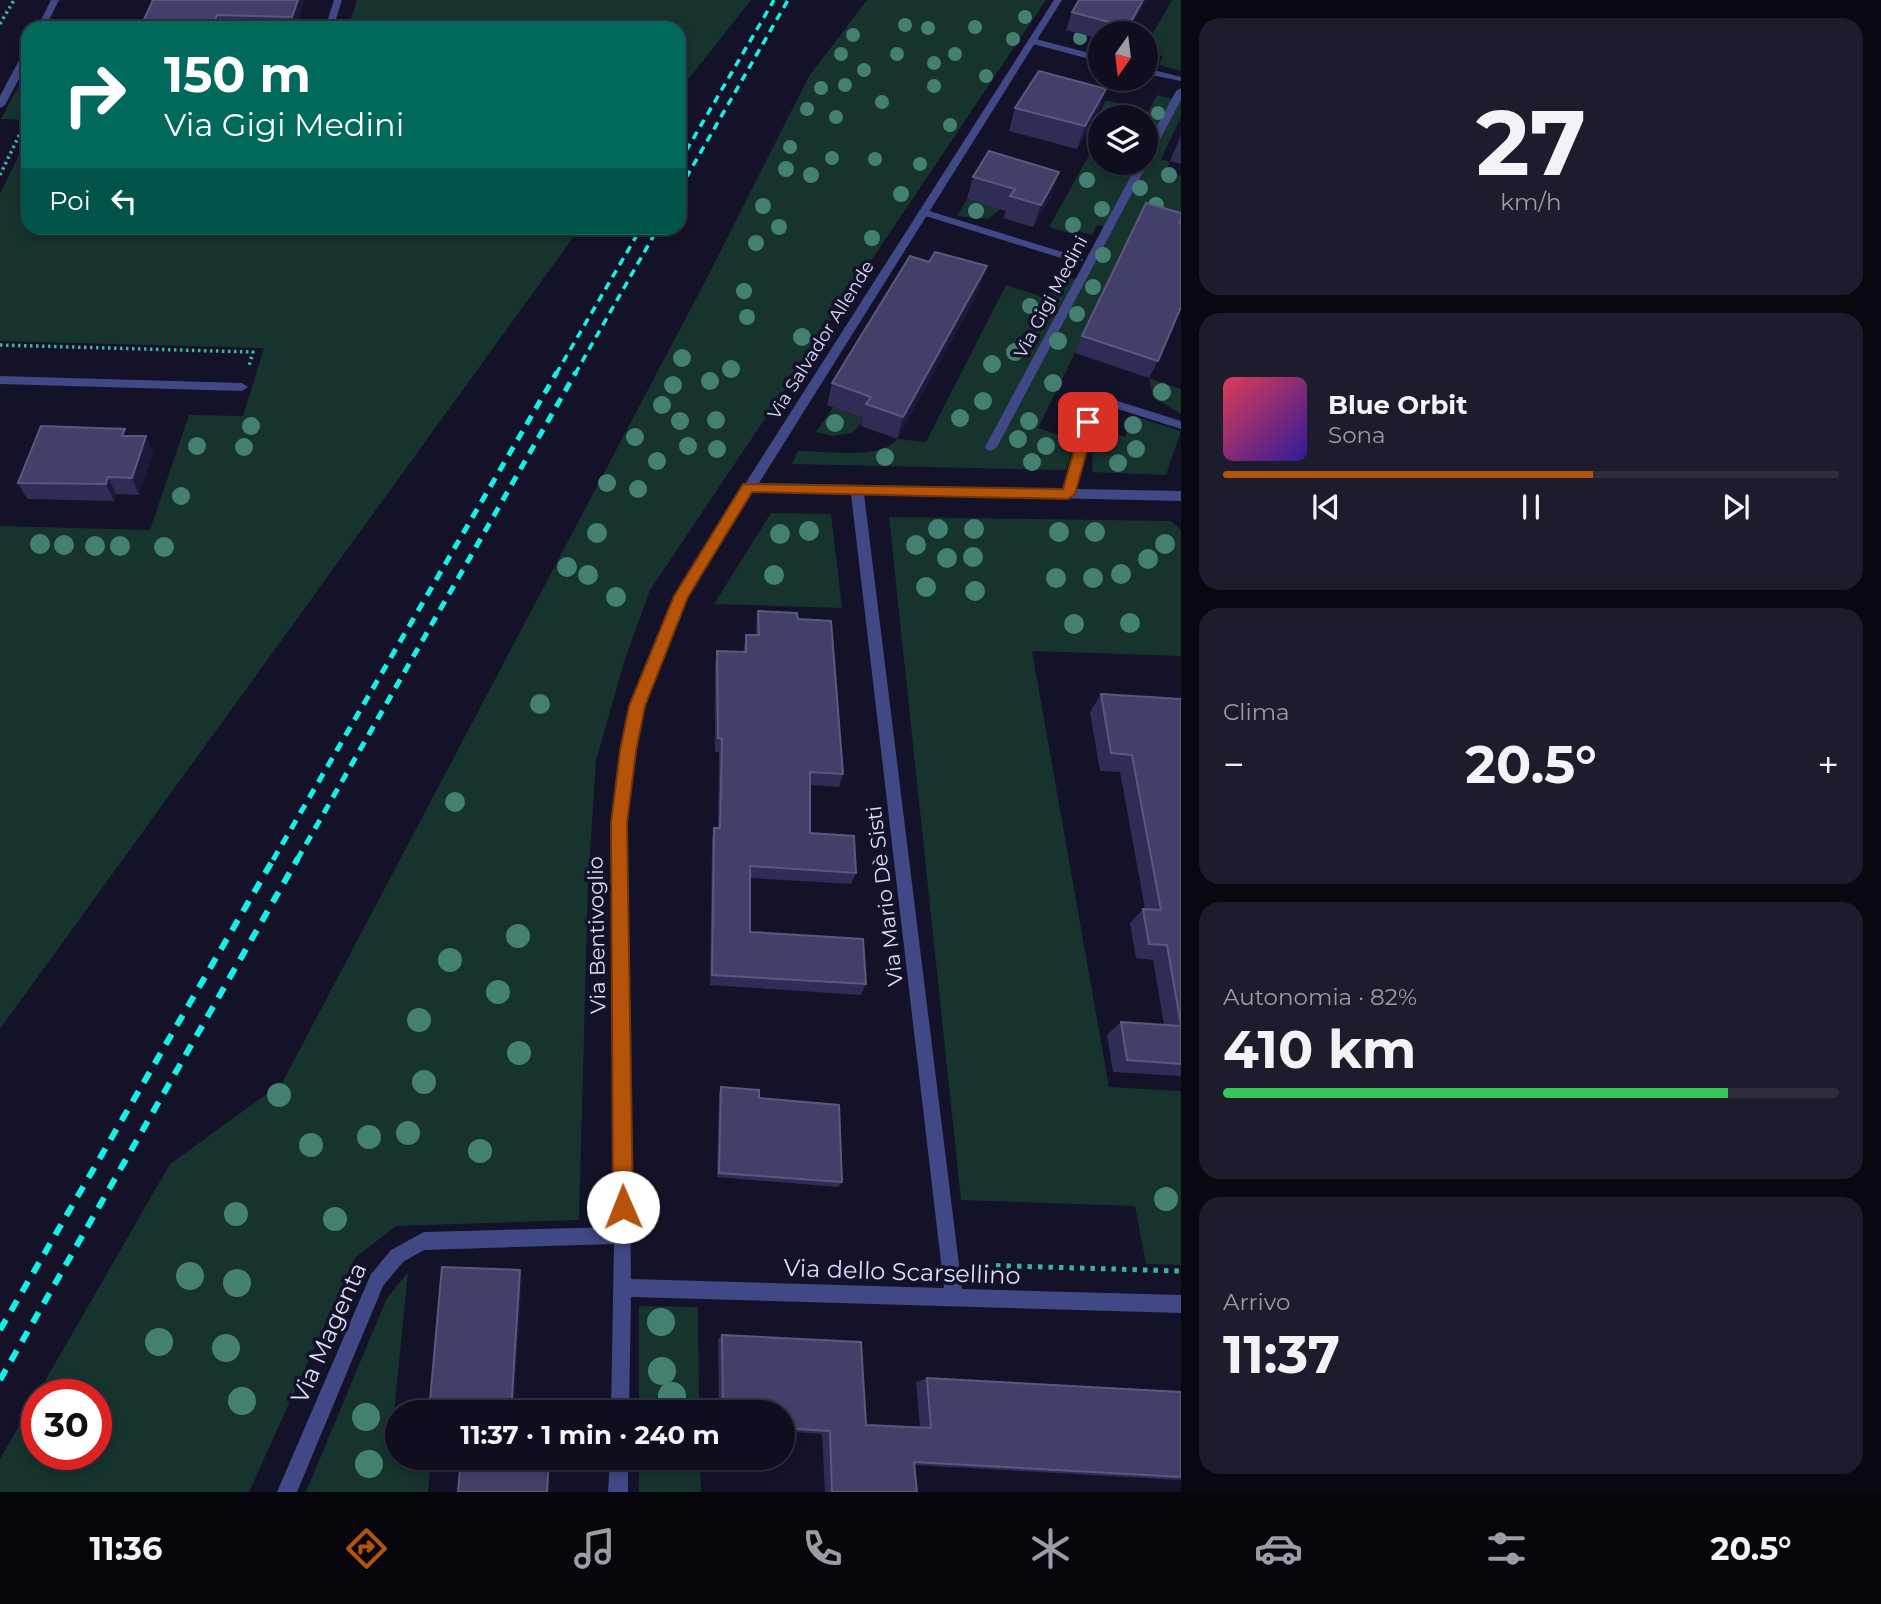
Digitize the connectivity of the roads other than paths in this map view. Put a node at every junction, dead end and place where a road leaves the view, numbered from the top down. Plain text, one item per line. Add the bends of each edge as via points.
1 (55, 0) edge
2 (338, 0) edge
3 (1058, 0) edge
4 (44, 21) edge
5 (331, 21) edge
6 (1032, 41) junction
7 (1088, 56) edge
8 (21, 66) edge
9 (1158, 74) edge
10 (1178, 79) dead end
11 (1181, 91) edge
12 (0, 105) edge
13 (1158, 134) edge
14 (1137, 175) edge
15 (923, 212) junction
16 (1078, 260) dead end
17 (0, 380) edge
18 (242, 387) road end
19 (1181, 425) edge
20 (991, 447) dead end
21 (748, 487) junction
22 (858, 489) junction
23 (1068, 494) junction
24 (1181, 496) edge
25 (624, 1235) junction
26 (622, 1288) junction
27 (954, 1297) junction
28 (1181, 1304) edge
29 (620, 1400) edge
30 (619, 1470) edge
31 (287, 1492) edge
32 (618, 1492) edge

1 - 4 street
2 - 5 street
3 - 6 street, Via Salvador Allende
6 - 7 street
6 - 15 street, Via Salvador Allende
8 - 12 street
9 - 10 street
11 - 13 street
14 - 20 street, Via Gigi Medini
15 - 16 street
15 - 21 street, Via Salvador Allende
17 - 18 street
19 - 23 street via 1095,398
21 - 22 street
21 - 25 street, Via Bentivoglio via 666,628 637,706 628,751 619,823
22 - 23 street
22 - 27 street, Via Mario Dè Sisti
23 - 24 street
25 - 26 street, Via Bentivoglio
25 - 31 street, Via Magenta via 424,1241 403,1249 389,1260 377,1280
26 - 27 street, Via dello Scarsellino
26 - 29 street, Via Bentivoglio
27 - 28 street, Via dello Scarsellino
30 - 32 street

